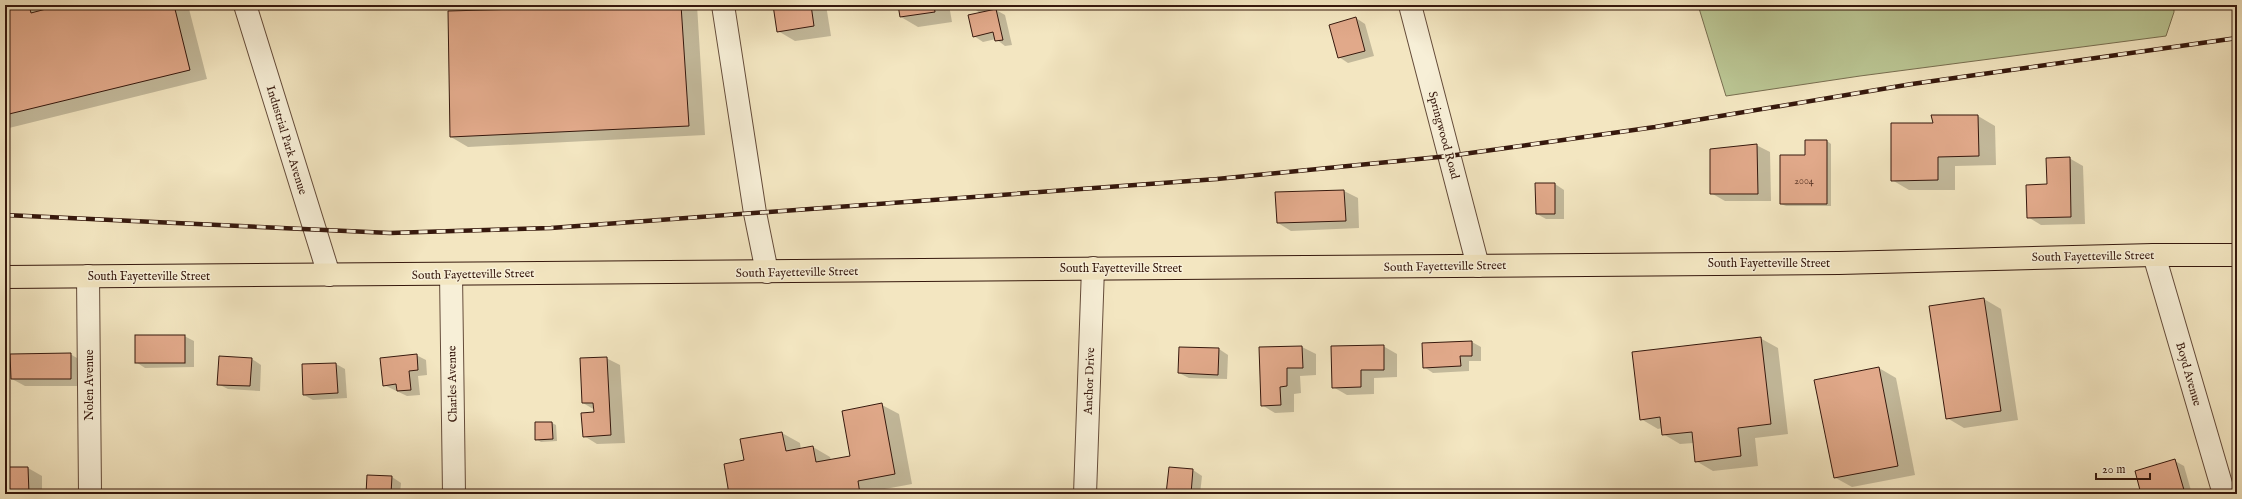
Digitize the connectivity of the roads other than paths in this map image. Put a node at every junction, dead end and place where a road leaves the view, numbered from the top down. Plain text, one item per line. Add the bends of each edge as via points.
1 (245, 5) edge
2 (723, 5) edge
3 (1410, 5) edge
4 (2154, 255) junction
5 (2237, 255) edge
6 (1478, 266) junction
7 (1093, 268) junction
8 (766, 272) junction
9 (451, 274) junction
10 (88, 276) junction
11 (329, 276) junction
12 (5, 277) edge
13 (90, 494) edge
14 (454, 494) edge
15 (1085, 494) edge
16 (2224, 494) edge

1 - 11 street, Industrial Park Avenue
2 - 8 street
3 - 6 street, Springwood Road
4 - 5 main road, South Fayetteville Street
4 - 6 main road, South Fayetteville Street via 1839,263
4 - 16 street, Boyd Avenue
6 - 7 main road, South Fayetteville Street
7 - 8 main road, South Fayetteville Street
7 - 15 street, Anchor Drive
8 - 9 main road, South Fayetteville Street
9 - 11 main road, South Fayetteville Street
9 - 14 street, Charles Avenue
10 - 11 main road, South Fayetteville Street
10 - 12 main road, South Fayetteville Street
10 - 13 street, Nolen Avenue

